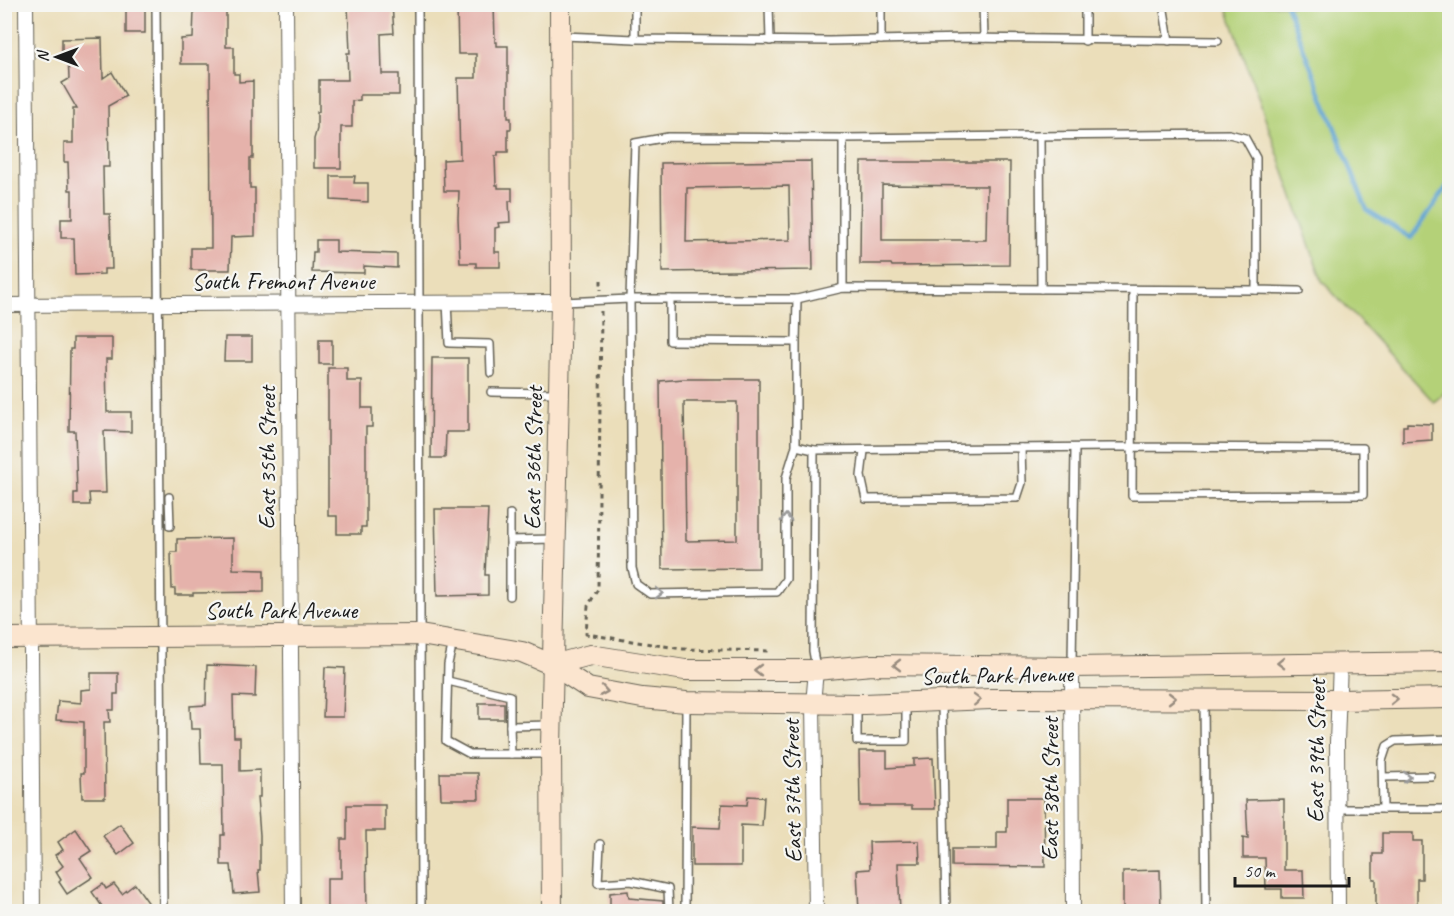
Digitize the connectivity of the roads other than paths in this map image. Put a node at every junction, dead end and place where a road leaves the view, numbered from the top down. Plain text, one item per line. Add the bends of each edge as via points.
1 (26, 4) edge
2 (156, 4) edge
3 (286, 4) edge
4 (418, 4) edge
5 (560, 4) edge
6 (635, 4) edge
7 (769, 4) edge
8 (881, 4) edge
9 (983, 4) edge
10 (1085, 4) edge
11 (1163, 4) edge
12 (560, 35) junction
13 (984, 38) junction
14 (635, 39) junction
15 (881, 40) junction
16 (770, 41) junction
17 (1085, 41) junction
18 (1169, 41) junction
19 (1218, 42) dead end
20 (1040, 136) junction
21 (843, 138) junction
22 (843, 288) junction
23 (1041, 289) junction
24 (1256, 290) junction
25 (1133, 291) junction
26 (1299, 291) dead end
27 (630, 299) junction
28 (670, 299) junction
29 (797, 299) junction
30 (447, 302) junction
31 (561, 302) junction
32 (420, 303) junction
33 (158, 304) junction
34 (288, 304) junction
35 (4, 305) edge
36 (28, 305) junction
37 (796, 342) junction
38 (491, 372) dead end
39 (491, 392) dead end
40 (560, 393) junction
41 (796, 446) junction
42 (1076, 447) junction
43 (1132, 447) junction
44 (1022, 448) junction
45 (814, 450) junction
46 (864, 451) junction
47 (169, 497) dead end
48 (510, 514) dead end
49 (170, 526) dead end
50 (557, 539) junction
51 (510, 540) junction
52 (510, 596) dead end
53 (420, 635) junction
54 (291, 636) junction
55 (160, 637) junction
56 (4, 638) edge
57 (31, 638) junction
58 (453, 639) junction
59 (1449, 662) edge
60 (1340, 663) junction
61 (553, 665) junction
62 (1072, 667) junction
63 (816, 670) junction
64 (448, 681) junction
65 (1204, 698) junction
66 (1449, 698) edge
67 (1072, 699) junction
68 (1339, 700) junction
69 (942, 701) junction
70 (686, 702) junction
71 (906, 703) junction
72 (813, 704) junction
73 (858, 704) junction
74 (552, 725) junction
75 (510, 726) junction
76 (1449, 739) edge
77 (511, 754) junction
78 (551, 754) junction
79 (1431, 776) dead end
80 (1383, 777) junction
81 (1338, 809) junction
82 (1383, 809) junction
83 (1449, 809) edge
84 (600, 844) dead end
85 (33, 912) edge
86 (163, 912) edge
87 (293, 912) edge
88 (421, 912) edge
89 (552, 912) edge
90 (669, 912) edge
91 (685, 912) edge
92 (816, 912) edge
93 (946, 912) edge
94 (1073, 912) edge
95 (1206, 912) edge
96 (1338, 912) edge

1 - 36 street
2 - 33 lane
3 - 34 street, East 35th Street
4 - 32 lane
5 - 12 main road, East 36th Street
6 - 14 lane
7 - 16 lane
8 - 15 lane
9 - 13 lane
10 - 17 lane
11 - 18 lane
12 - 14 lane
12 - 31 main road, East 36th Street
13 - 15 lane
13 - 17 lane
14 - 16 lane
15 - 16 lane
17 - 18 lane
18 - 19 lane
20 - 21 lane
20 - 23 lane
20 - 24 lane via 1228,134 1245,138 1256,158
21 - 22 lane
21 - 27 lane via 668,137 635,142
22 - 23 lane
22 - 29 lane
23 - 25 lane
24 - 25 lane
24 - 26 lane
25 - 43 lane
27 - 28 lane
27 - 31 lane
27 -> 41 lane via 632,568 636,584 650,594 777,592 786,579 786,478
28 - 29 lane
28 - 37 lane via 670,341
29 - 37 lane
30 - 31 street, South Fremont Avenue
30 - 32 street, South Fremont Avenue
30 - 38 lane via 449,343 490,344
31 - 40 main road, East 36th Street
32 - 34 street, South Fremont Avenue
32 - 53 lane
33 - 34 street, South Fremont Avenue
33 - 36 street, South Fremont Avenue
33 - 55 lane
34 - 54 street, East 35th Street
35 - 36 street, South Fremont Avenue
36 - 57 street
37 - 41 lane
39 - 40 lane
40 - 50 main road, East 36th Street
41 - 45 lane
42 - 43 lane
42 - 44 lane
42 - 62 lane
43 - 43 lane via 1363,447 1363,495 1132,496
44 - 46 lane
44 - 46 lane via 1022,483 1017,498 866,499 861,476
45 - 46 lane
45 - 63 lane
47 - 49 lane
48 - 51 lane
50 - 51 lane
50 - 61 main road, East 36th Street
51 - 52 lane
53 - 54 main road, South Park Avenue
53 - 58 main road, South Park Avenue
53 - 88 lane
54 - 55 main road, South Park Avenue
54 - 87 street, East 35th Street
55 - 57 main road, South Park Avenue
55 - 86 lane
56 - 57 main road, South Park Avenue
57 - 85 street
58 - 61 main road, South Park Avenue via 522,652
58 - 64 lane
59 - 60 main road, South Park Avenue
60 -> 62 main road, South Park Avenue
60 - 68 street, East 39th Street
63 -> 61 main road, South Park Avenue via 685,670 590,655
61 -> 70 main road, South Park Avenue via 588,688
61 - 74 main road, East 36th Street
62 -> 63 main road, South Park Avenue via 883,665
62 - 67 street, East 38th Street
63 - 72 street, East 37th Street
64 - 75 lane via 510,696
64 - 77 lane via 446,741 470,754
67 -> 65 main road, South Park Avenue
65 - 68 main road, South Park Avenue
65 - 95 lane
68 -> 66 main road, South Park Avenue
69 -> 67 main road, South Park Avenue
67 - 94 street, East 38th Street
68 - 81 street, East 39th Street
69 - 71 main road, South Park Avenue
69 - 93 lane
70 - 72 main road, South Park Avenue
70 - 91 lane
71 - 73 main road, South Park Avenue
71 - 73 lane via 906,741 857,741
72 - 73 main road, South Park Avenue
72 - 92 street, East 37th Street
74 - 75 lane
74 - 78 main road, East 36th Street
75 - 77 lane
76 - 80 lane via 1395,741 1387,746 1382,761
77 - 78 lane
78 - 89 main road, East 36th Street
80 -> 79 lane
80 - 82 lane
81 - 82 lane
81 - 96 street, East 39th Street
82 - 83 lane
84 - 90 lane via 598,883 631,881 668,889

